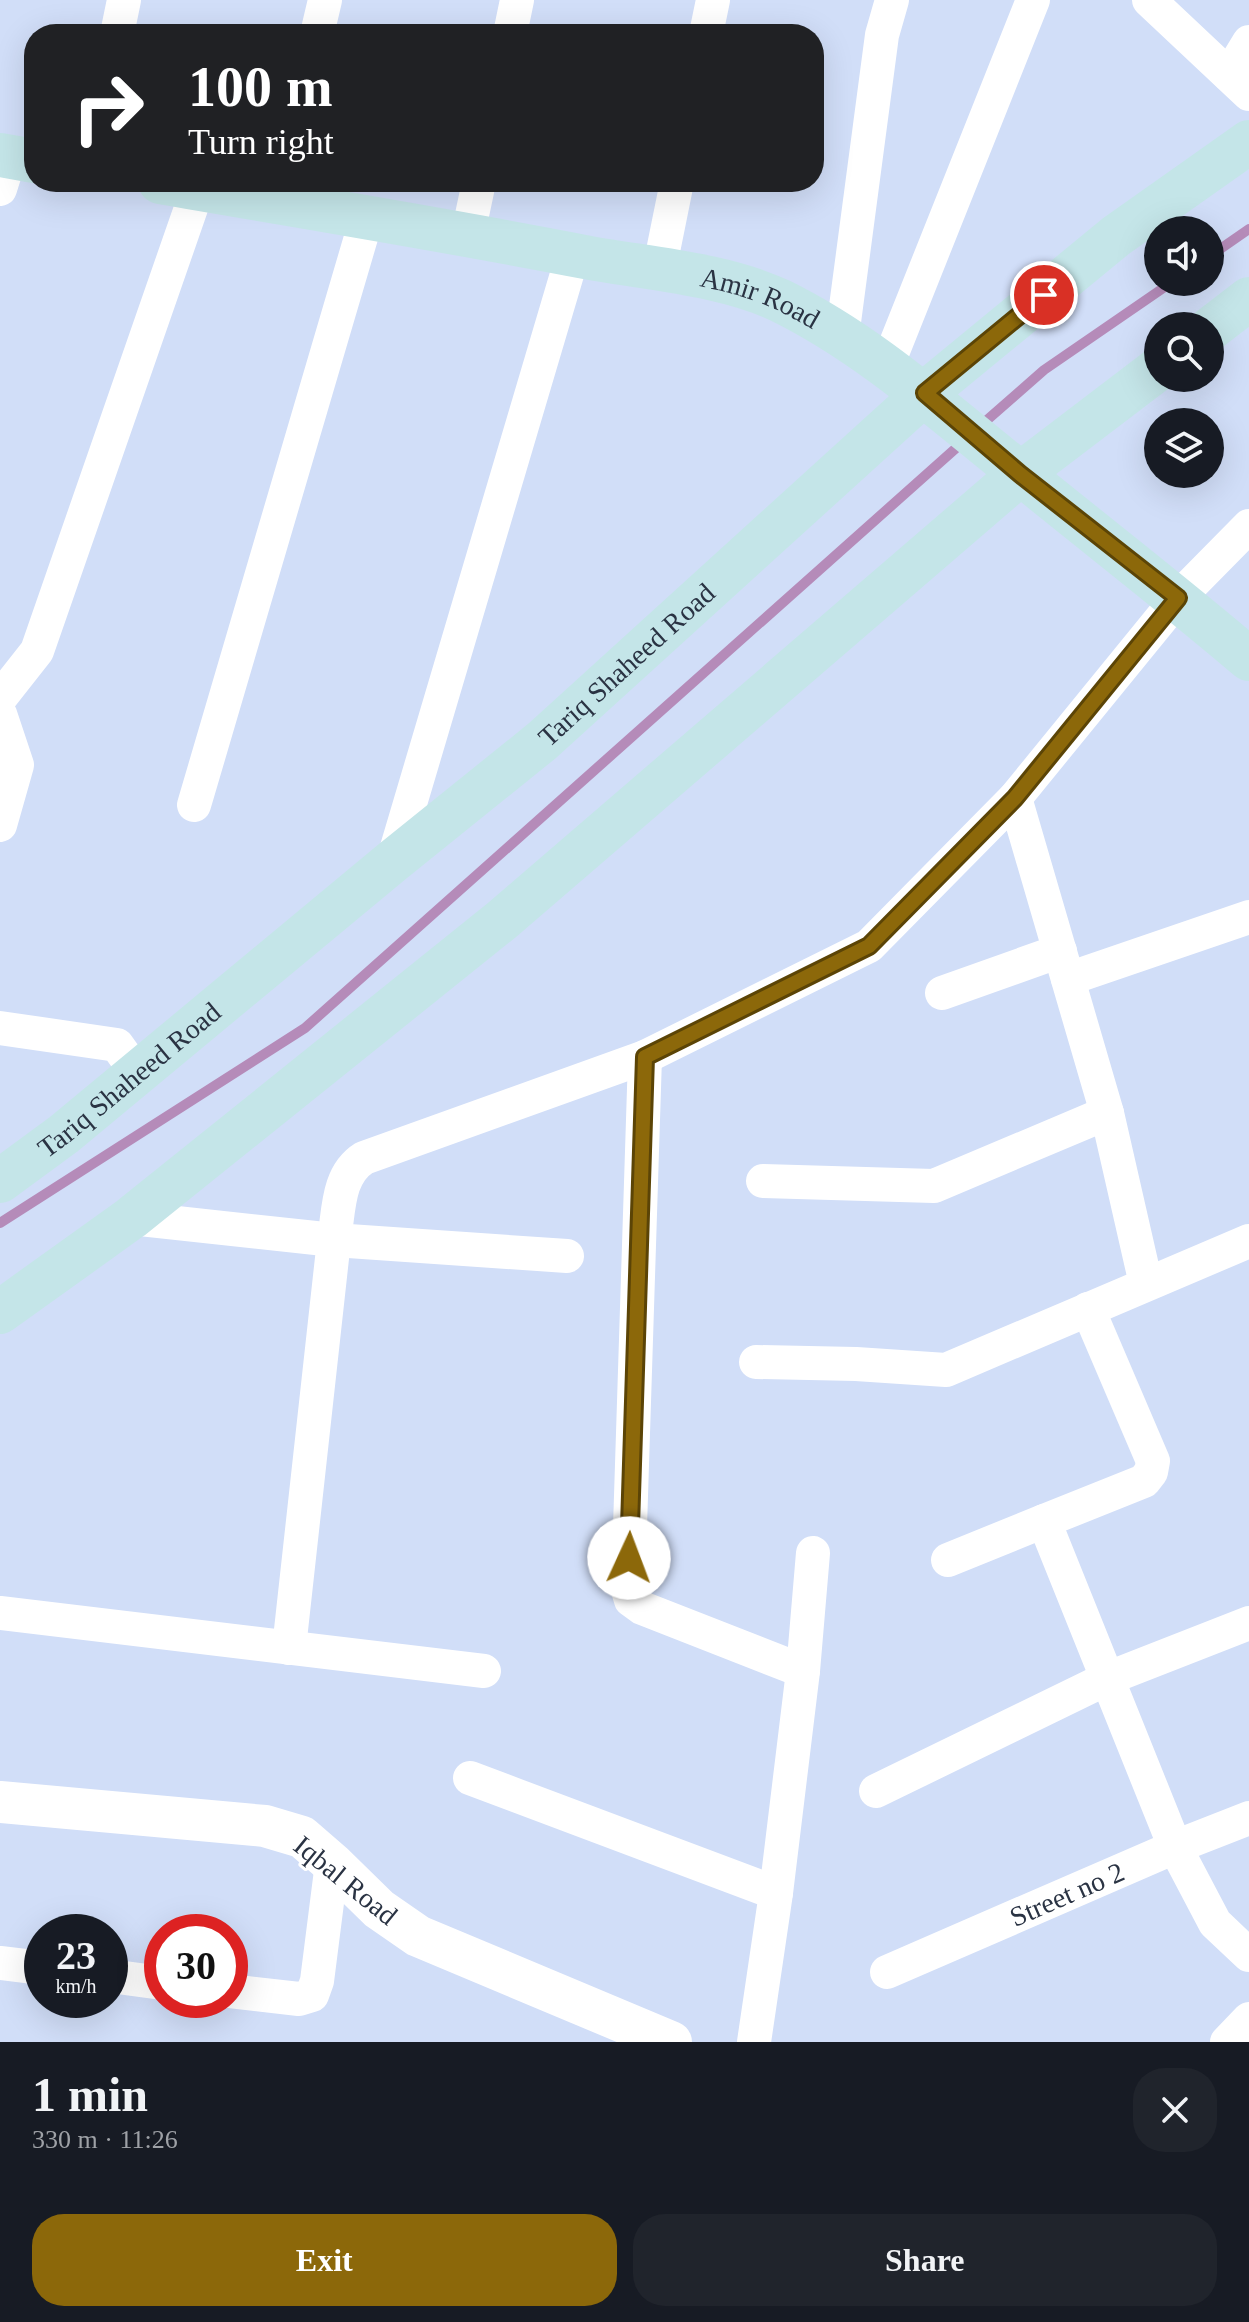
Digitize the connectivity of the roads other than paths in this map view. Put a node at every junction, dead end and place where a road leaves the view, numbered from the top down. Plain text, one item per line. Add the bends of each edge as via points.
1 (124, 0) edge
2 (325, 0) edge
3 (517, 0) edge
4 (713, 0) edge
5 (892, 0) edge
6 (1033, 0) edge
7 (1149, 0) edge
8 (119, 24) edge
9 (319, 24) edge
10 (512, 24) edge
11 (708, 24) edge
12 (1249, 42) edge
13 (1239, 85) edge
14 (1249, 142) edge
15 (177, 192) edge
16 (283, 192) edge
17 (477, 192) edge
18 (675, 192) edge
19 (367, 217) junction
20 (468, 234) junction
21 (573, 254) junction
22 (659, 271) junction
23 (1249, 299) edge
24 (1224, 318) edge
25 (842, 337) junction
26 (887, 366) junction
27 (1144, 379) edge
28 (931, 399) junction
29 (1015, 470) junction
30 (1249, 526) edge
31 (1178, 598) junction
32 (1249, 659) edge
33 (0, 698) edge
34 (0, 714) edge
35 (1015, 798) junction
36 (194, 805) dead end
37 (0, 825) edge
38 (393, 861) junction
39 (1249, 917) edge
40 (1064, 965) junction
41 (942, 993) dead end
42 (0, 1028) edge
43 (645, 1057) junction
44 (137, 1073) junction
45 (1107, 1113) junction
46 (0, 1181) edge
47 (763, 1181) dead end
48 (131, 1218) junction
49 (334, 1240) junction
50 (1249, 1241) edge
51 (567, 1256) dead end
52 (1146, 1284) junction
53 (1088, 1309) junction
54 (0, 1312) edge
55 (756, 1362) dead end
56 (1044, 1521) junction
57 (813, 1553) dead end
58 (948, 1560) dead end
59 (0, 1613) edge
60 (1249, 1623) edge
61 (289, 1648) junction
62 (484, 1671) dead end
63 (803, 1671) junction
64 (1106, 1679) junction
65 (470, 1778) dead end
66 (876, 1791) dead end
67 (0, 1802) edge
68 (1249, 1818) edge
69 (1175, 1847) junction
70 (332, 1863) junction
71 (776, 1893) junction
72 (1249, 1955) edge
73 (0, 1963) edge
74 (24, 1966) edge
75 (887, 1972) dead end
76 (248, 1993) edge
77 (1249, 2019) edge
78 (671, 2042) edge
79 (754, 2042) edge
80 (1227, 2042) edge

1 - 8 street
2 - 9 street
3 - 10 street
4 - 11 street
5 - 25 street via 882,35
6 - 26 street
7 - 13 street
12 - 13 street
14 - 28 main road, Tariq Shaheed Road via 1116,236
15 - 33 street via 37,651
16 - 19 main road, Amir Road
17 - 20 street
18 - 22 street
19 - 20 main road, Amir Road
19 - 36 street
20 - 21 main road, Amir Road
21 - 22 main road, Amir Road
21 - 38 street
22 - 25 main road, Amir Road via 758,292
23 - 24 main road
25 - 26 main road, Amir Road
26 - 28 main road, Amir Road
27 - 29 main road
28 - 29 main road, Amir Road
28 - 38 main road, Tariq Shaheed Road via 542,741
29 - 31 main road, Amir Road
29 - 48 main road via 502,920
30 - 31 street
31 - 32 main road, Amir Road
31 - 35 street
34 - 37 street via 17,765
35 - 40 street
35 - 43 street via 869,946
38 - 44 main road, Tariq Shaheed Road
39 - 40 street
40 - 41 street
40 - 45 street
42 - 44 street via 117,1045
43 - 49 street via 350,1166
43 - 63 street via 628,1590 642,1608
44 - 46 main road, Tariq Shaheed Road
45 - 47 street via 934,1186
45 - 52 street
48 - 49 street
48 - 54 main road
49 - 51 street
49 - 61 street
50 - 52 street
52 - 53 street
53 - 55 street via 946,1370
53 - 56 street via 1153,1461 1151,1472 1144,1481
56 - 58 street
56 - 64 street
57 - 63 street
59 - 61 street
60 - 64 street
61 - 62 street
63 - 71 street
64 - 66 street
64 - 69 street
65 - 71 street
67 - 70 street, Iqbal Road via 265,1826 302,1837
68 - 69 street, Street no 2
69 - 72 street via 1215,1923
69 - 75 street, Street no 2
70 - 76 street via 312,1995 299,1999
70 - 78 street, Iqbal Road via 379,1909 418,1936
71 - 79 street
73 - 74 street
77 - 80 street

